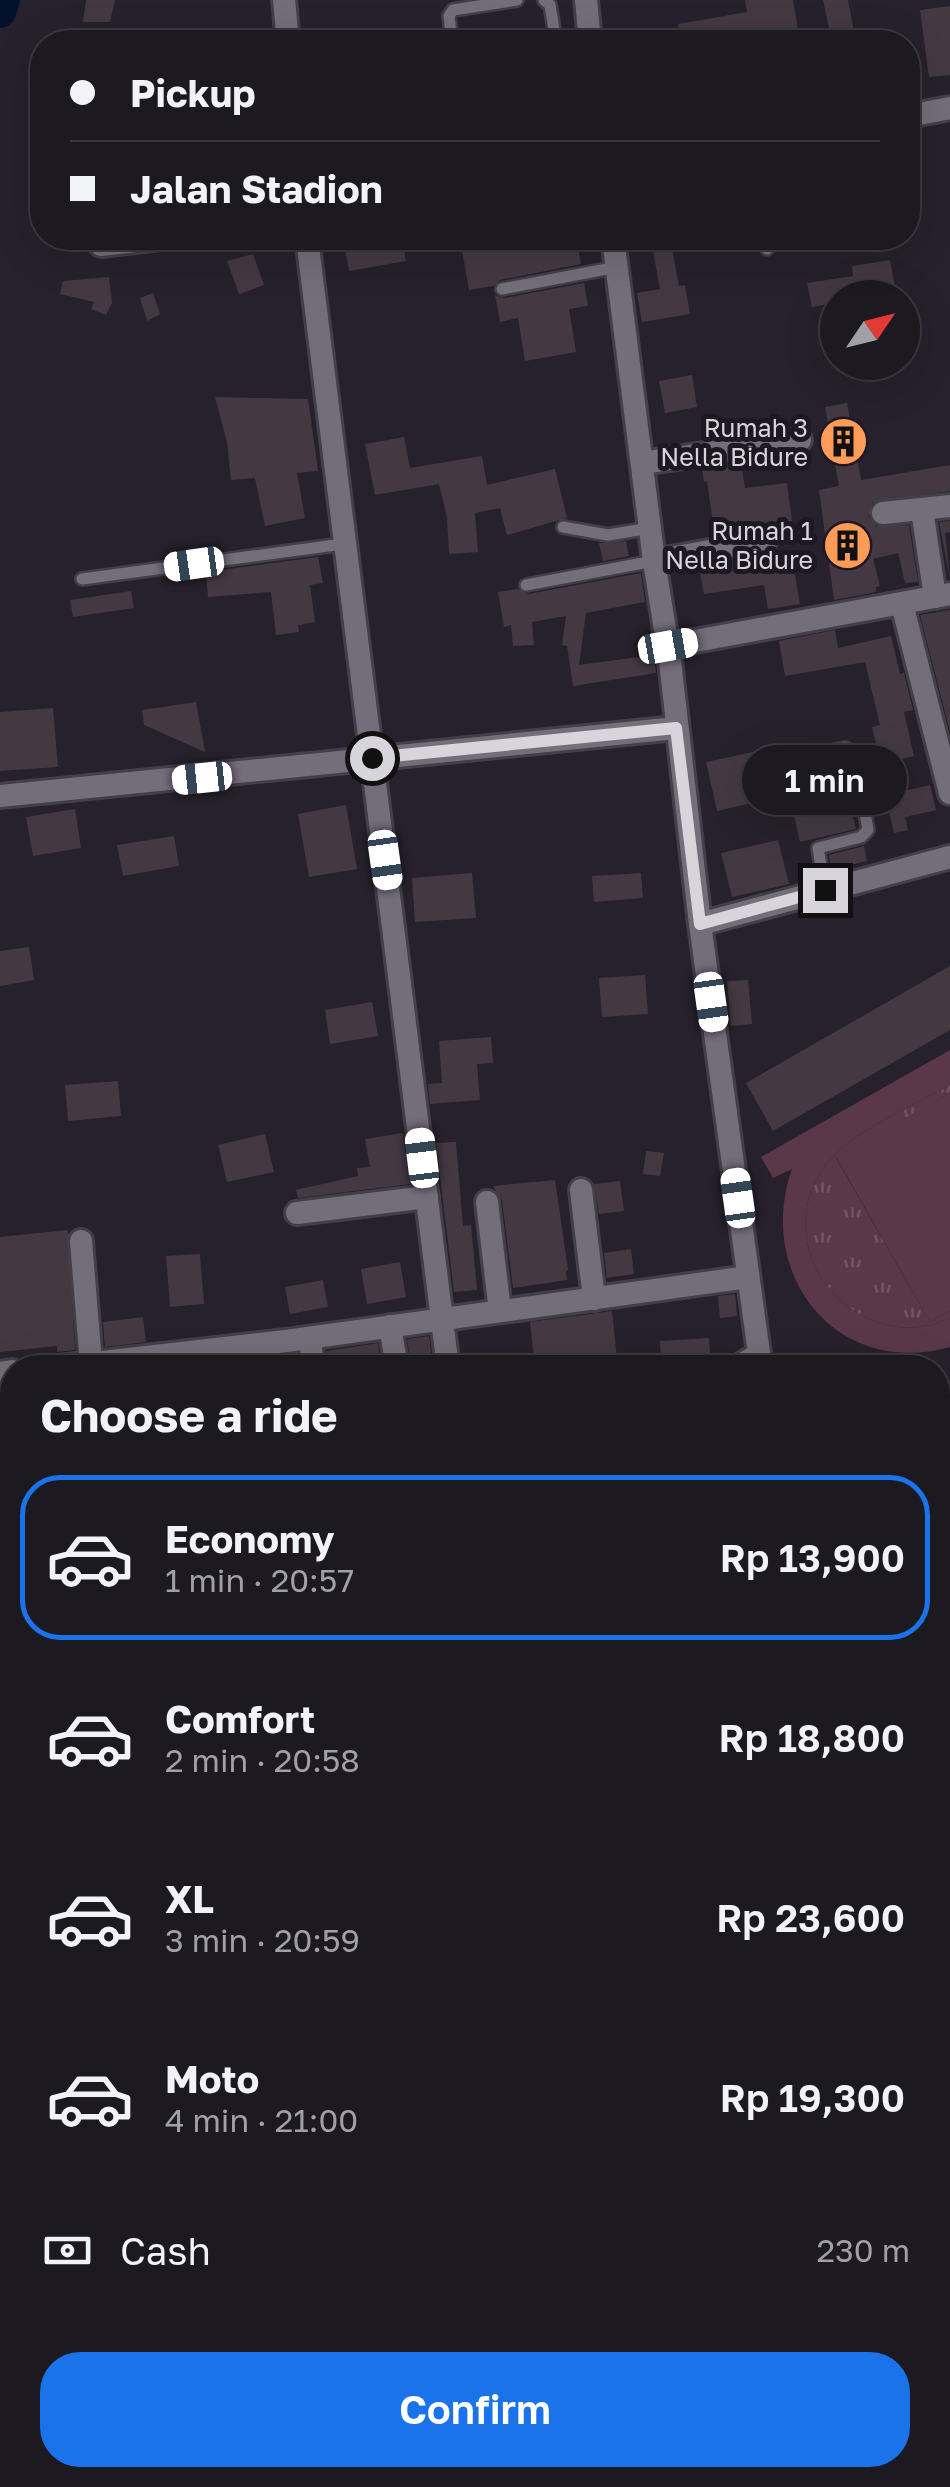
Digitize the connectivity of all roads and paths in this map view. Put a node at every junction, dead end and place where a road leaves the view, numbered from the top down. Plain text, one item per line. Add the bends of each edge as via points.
1 (284, 0) edge
2 (517, 0) edge
3 (544, 0) edge
4 (586, 0) edge
5 (287, 30) edge
6 (450, 30) edge
7 (554, 30) edge
8 (589, 30) edge
9 (950, 108) edge
10 (920, 114) edge
11 (308, 250) edge
12 (615, 250) edge
13 (617, 267) junction
14 (502, 289) dead end
15 (800, 440) dead end
16 (642, 463) junction
17 (950, 506) edge
18 (922, 510) junction
19 (883, 513) dead end
20 (563, 527) dead end
21 (650, 528) junction
22 (766, 542) dead end
23 (343, 544) junction
24 (654, 562) junction
25 (82, 580) dead end
26 (526, 585) dead end
27 (942, 596) edge
28 (902, 604) junction
29 (668, 646) junction
30 (676, 728) junction
31 (372, 758) junction
32 (788, 760) dead end
33 (950, 794) edge
34 (0, 796) edge
35 (950, 857) edge
36 (825, 890) junction
37 (700, 924) junction
38 (581, 1190) dead end
39 (427, 1197) junction
40 (488, 1202) dead end
41 (298, 1213) dead end
42 (81, 1241) dead end
43 (748, 1277) junction
44 (594, 1299) junction
45 (500, 1311) junction
46 (442, 1318) junction
47 (390, 1326) junction
48 (310, 1338) junction
49 (91, 1355) edge
50 (239, 1355) edge
51 (311, 1355) edge
52 (394, 1355) edge
53 (446, 1355) edge
54 (759, 1355) edge

1 - 5 street
2 - 6 lane via 453,10
3 - 7 lane
4 - 8 street
9 - 10 street
11 - 23 street
12 - 13 street
13 - 14 lane
13 - 16 street
15 - 16 street
16 - 21 street
17 - 18 street
18 - 19 street
18 - 27 street
20 - 21 lane via 608,536
21 - 24 street
22 - 24 street
23 - 25 lane
23 - 31 street
24 - 26 lane
24 - 29 street
27 - 28 street
28 - 29 street
28 - 33 street
29 - 30 street
30 - 31 street
30 - 37 street
31 - 34 street
31 - 39 street
32 - 36 lane via 845,748 856,760 868,830 818,848
35 - 36 street
36 - 37 street
37 - 43 street
38 - 44 street
39 - 41 street
39 - 46 street
40 - 45 street
42 - 49 street
43 - 44 street
43 - 54 street
44 - 45 street
45 - 46 street
46 - 47 street
46 - 53 street
47 - 48 street
47 - 52 street
48 - 50 street
48 - 51 street

